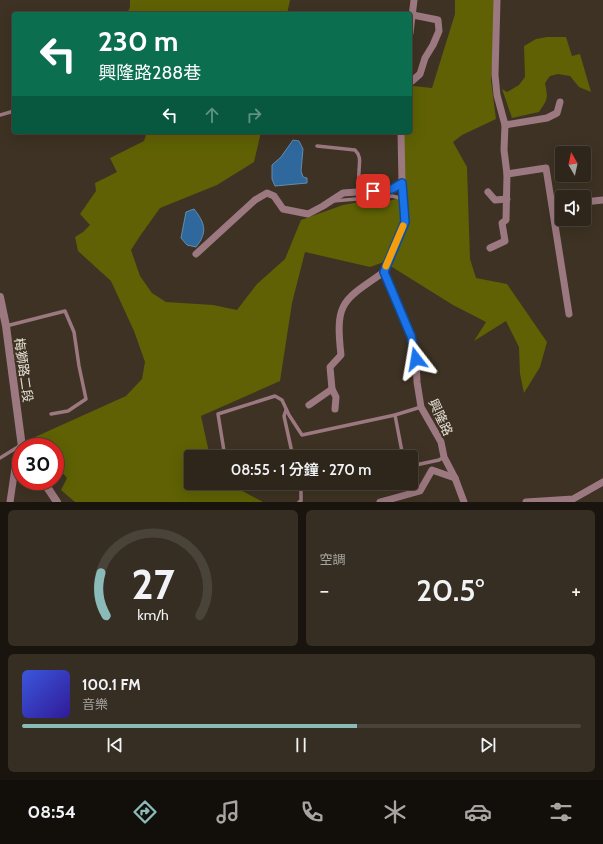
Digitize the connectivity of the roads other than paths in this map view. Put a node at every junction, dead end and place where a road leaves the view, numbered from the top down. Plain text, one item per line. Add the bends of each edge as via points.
1 (414, 0) edge
2 (497, 0) edge
3 (412, 15) joint
4 (412, 81) edge
5 (560, 102) dead end
6 (12, 112) edge
7 (0, 115) edge
8 (505, 125) junction
9 (401, 134) edge
10 (318, 146) dead end
11 (507, 174) junction
12 (402, 183) junction
13 (360, 192) junction
14 (488, 192) dead end
15 (404, 199) junction
16 (507, 199) junction
17 (603, 200) edge
18 (330, 201) junction
19 (591, 201) edge
20 (553, 207) joint
21 (490, 248) dead end
22 (196, 254) dead end
23 (384, 272) junction
24 (0, 297) edge
25 (569, 314) dead end
26 (6, 326) junction
27 (332, 389) junction
28 (309, 405) dead end
29 (421, 407) junction
30 (335, 409) dead end
31 (286, 410) junction
32 (51, 414) dead end
33 (395, 415) junction
34 (21, 438) edge
35 (224, 450) edge
36 (291, 450) edge
37 (402, 450) edge
38 (12, 451) edge
39 (444, 457) junction
40 (0, 458) edge
41 (418, 464) edge
42 (455, 478) junction
43 (603, 482) edge
44 (12, 488) edge
45 (43, 490) edge
46 (49, 490) edge
47 (301, 490) edge
48 (10, 502) edge
49 (51, 502) edge
50 (57, 502) edge
51 (299, 502) edge
52 (380, 502) edge
53 (464, 502) edge
54 (526, 502) edge

1 - 3 street
2 - 8 street via 495,74 497,95
3 - 4 street via 438,20 438,31 433,45 420,74
5 - 8 street via 557,113 547,118
6 - 7 lane
8 - 11 street via 504,150
9 - 12 street
10 - 13 lane via 355,150 359,154
11 - 16 street
11 - 20 street via 546,168
12 - 13 street via 392,189
12 - 15 street
13 - 18 street via 343,193
14 - 16 street via 495,200
15 - 18 lane via 392,196
15 - 23 street via 405,222
16 - 21 street via 506,220 502,223 505,241
17 - 19 street
18 - 22 street via 308,214 297,213 283,209 274,196 267,193 254,200
20 - 25 street
23 - 27 street via 353,293 343,304 339,317 341,354 330,367
23 - 29 street, 興隆路 via 411,336
24 - 26 street, 梅獅路二段
26 - 32 lane via 65,311 74,332 86,399 68,411
26 - 34 street, 梅獅路二段
27 - 28 street
27 - 30 street via 336,397
29 - 33 lane
29 - 39 street, 興隆路 via 441,442
31 - 33 lane via 302,435
31 - 35 lane via 282,400 276,396 218,414
31 - 36 lane via 284,416
33 - 37 lane
38 - 40 lane
39 - 41 lane
39 - 42 street, 興隆路
42 - 52 street via 432,470 420,491
42 - 53 street, 興隆路
43 - 54 street via 573,499
44 - 48 street, 梅獅路二段
45 - 49 street
46 - 50 street
47 - 51 lane

